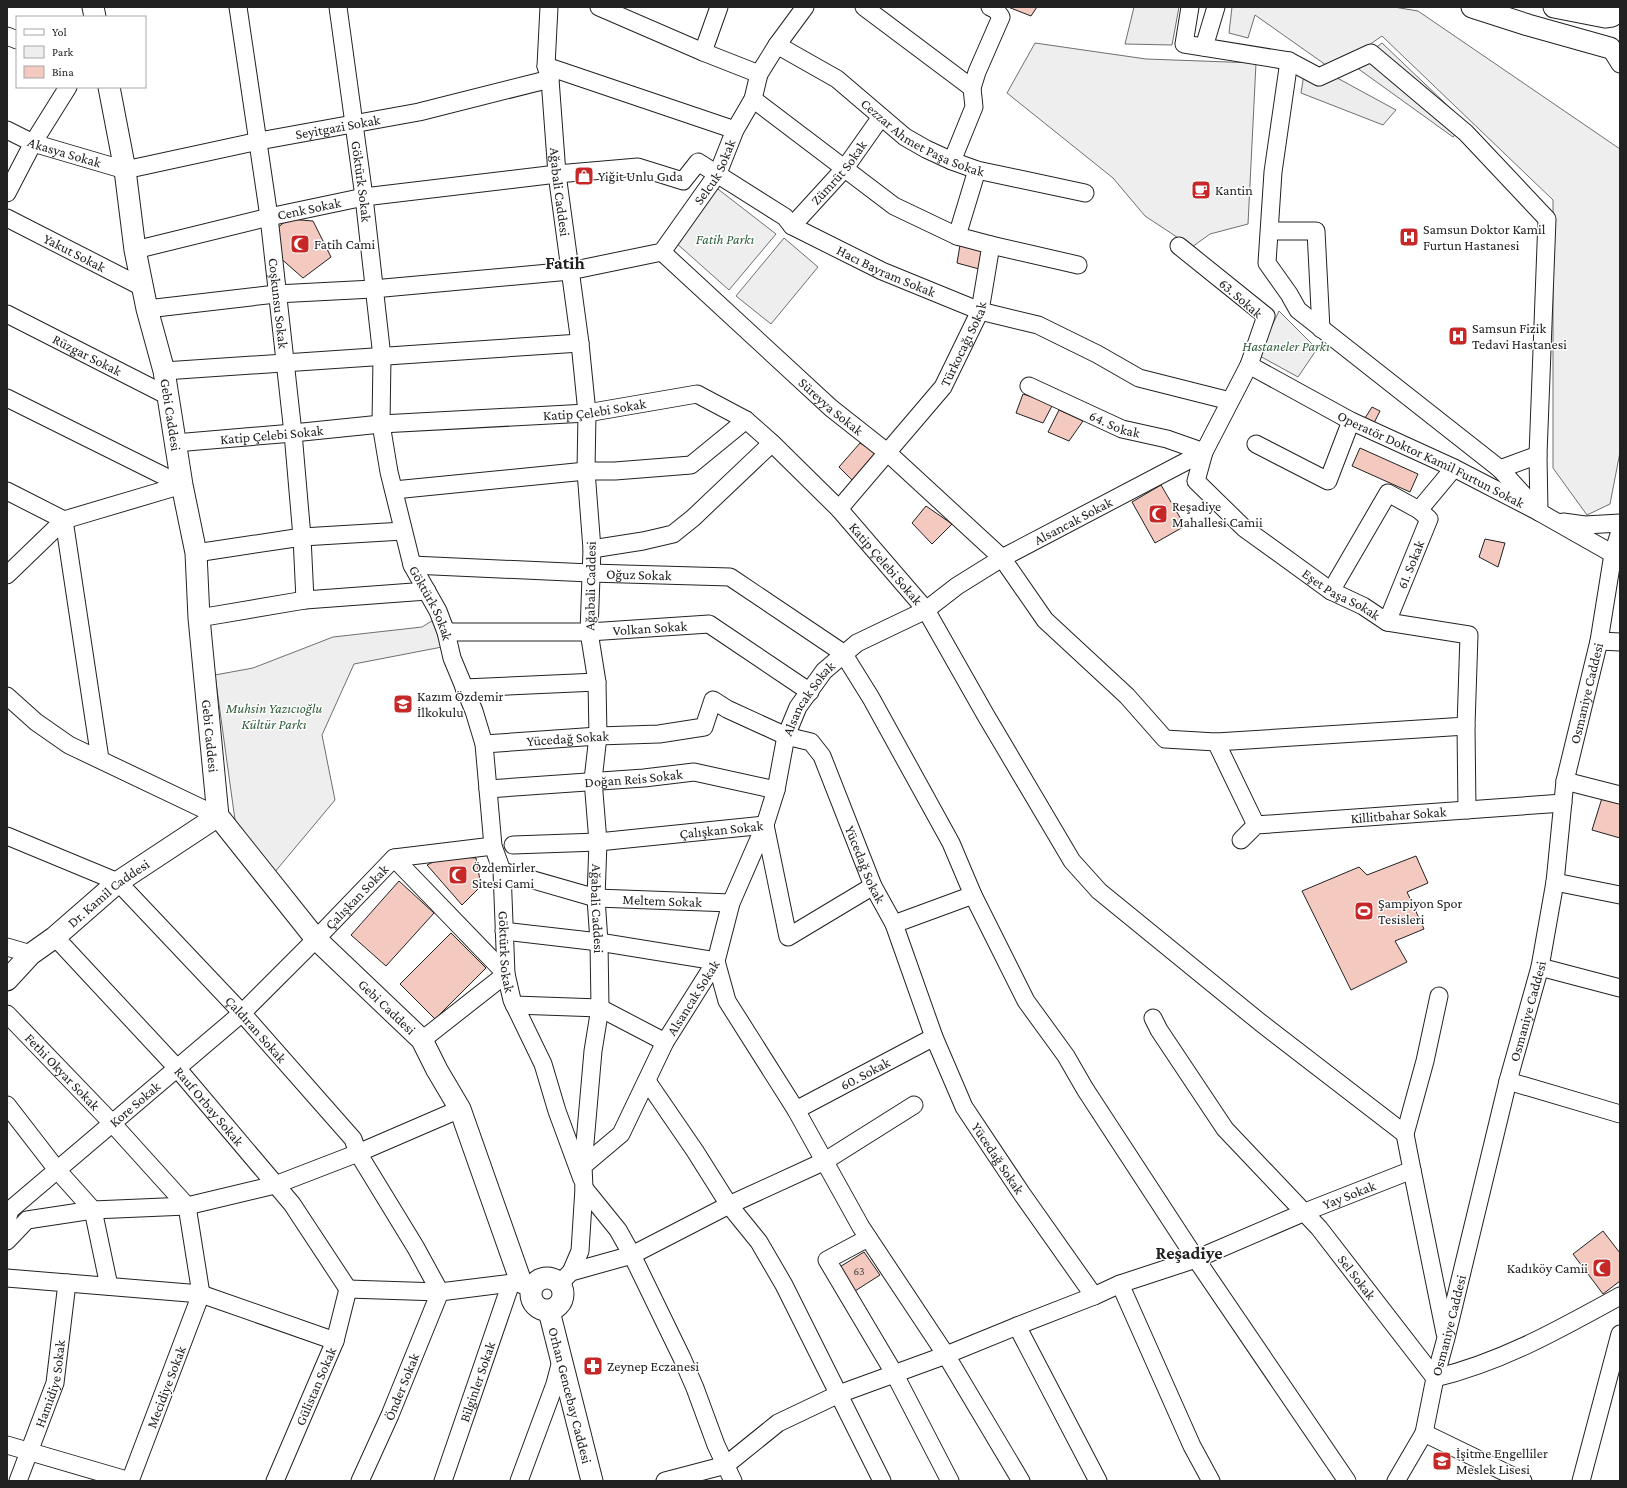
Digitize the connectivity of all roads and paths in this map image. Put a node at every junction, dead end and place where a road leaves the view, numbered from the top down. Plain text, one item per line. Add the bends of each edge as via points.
1 (238, 7) edge
2 (338, 7) edge
3 (549, 7) edge
4 (599, 7) edge
5 (719, 7) edge
6 (805, 7) edge
7 (864, 7) edge
8 (1190, 7) edge
9 (1216, 7) edge
10 (1472, 7) edge
11 (1554, 7) edge
12 (996, 10) edge
13 (1577, 10) edge
14 (1615, 12) edge
15 (777, 45) junction
16 (1204, 47) junction
17 (702, 52) junction
18 (1617, 55) edge
19 (1289, 61) junction
20 (548, 72) junction
21 (759, 74) junction
22 (67, 88) edge
23 (108, 88) edge
24 (972, 88) junction
25 (753, 99) junction
26 (881, 117) junction
27 (353, 124) junction
28 (7, 130) edge
29 (736, 130) junction
30 (259, 141) junction
31 (33, 143) junction
32 (952, 161) junction
33 (845, 168) junction
34 (125, 170) junction
35 (977, 170) junction
36 (718, 173) junction
37 (557, 174) junction
38 (7, 193) edge
39 (1085, 193) dead end
40 (364, 197) junction
41 (269, 217) junction
42 (7, 218) edge
43 (792, 226) junction
44 (1270, 231) junction
45 (957, 236) junction
46 (991, 245) junction
47 (1179, 246) dead end
48 (135, 250) junction
49 (662, 252) junction
50 (1078, 265) dead end
51 (570, 271) junction
52 (142, 287) junction
53 (373, 289) junction
54 (276, 294) junction
55 (147, 309) junction
56 (980, 311) junction
57 (7, 314) edge
58 (1321, 329) junction
59 (580, 343) junction
60 (382, 357) junction
61 (284, 362) junction
62 (1249, 365) junction
63 (164, 371) junction
64 (1029, 386) dead end
65 (168, 396) junction
66 (7, 398) edge
67 (1230, 401) junction
68 (587, 413) junction
69 (746, 420) junction
70 (1351, 421) junction
71 (381, 424) junction
72 (293, 433) junction
73 (175, 443) junction
74 (772, 443) junction
75 (1256, 444) dead end
76 (1204, 452) junction
77 (888, 453) junction
78 (1538, 455) junction
79 (1454, 468) junction
80 (1500, 469) junction
81 (586, 471) junction
82 (182, 485) junction
83 (394, 490) junction
84 (7, 491) edge
85 (839, 509) junction
86 (1419, 510) junction
87 (1546, 516) junction
88 (64, 520) junction
89 (1620, 523) edge
90 (402, 531) junction
91 (1620, 531) edge
92 (302, 537) junction
93 (592, 549) junction
94 (196, 553) junction
95 (1613, 554) junction
96 (1002, 558) junction
97 (412, 566) junction
98 (590, 573) junction
99 (7, 574) edge
100 (427, 591) junction
101 (1331, 591) junction
102 (305, 600) junction
103 (926, 610) junction
104 (199, 618) junction
105 (1387, 622) junction
106 (446, 632) junction
107 (589, 632) junction
108 (1599, 640) junction
109 (1620, 642) edge
110 (843, 653) junction
111 (597, 682) junction
112 (464, 688) junction
113 (810, 692) junction
114 (7, 696) edge
115 (1466, 726) junction
116 (598, 736) junction
117 (786, 736) junction
118 (1216, 742) junction
119 (484, 744) junction
120 (100, 759) junction
121 (593, 780) junction
122 (1565, 781) junction
123 (488, 789) junction
124 (776, 790) junction
125 (1620, 795) edge
126 (1563, 803) junction
127 (1467, 810) junction
128 (218, 816) junction
129 (765, 825) junction
130 (1256, 825) junction
131 (7, 836) edge
132 (1241, 840) dead end
133 (598, 842) junction
134 (513, 845) dead end
135 (493, 846) junction
136 (394, 858) junction
137 (502, 871) junction
138 (118, 882) junction
139 (1555, 882) junction
140 (873, 886) junction
141 (973, 894) junction
142 (1620, 896) edge
143 (596, 898) junction
144 (731, 903) junction
145 (894, 924) junction
146 (504, 931) junction
147 (55, 937) junction
148 (316, 939) junction
149 (599, 942) junction
150 (7, 947) edge
151 (31, 954) junction
152 (716, 961) junction
153 (1540, 967) junction
154 (506, 974) junction
155 (7, 980) edge
156 (1620, 988) edge
157 (1439, 996) dead end
158 (514, 1005) junction
159 (600, 1008) junction
160 (242, 1013) junction
161 (7, 1014) edge
162 (1153, 1018) dead end
163 (934, 1037) junction
164 (422, 1040) junction
165 (665, 1042) junction
166 (177, 1068) junction
167 (647, 1081) junction
168 (1508, 1081) junction
169 (7, 1105) edge
170 (914, 1105) dead end
171 (460, 1110) junction
172 (796, 1110) junction
173 (1620, 1114) edge
174 (112, 1123) junction
175 (1405, 1134) junction
176 (358, 1153) junction
177 (825, 1161) junction
178 (583, 1166) junction
179 (1412, 1170) junction
180 (58, 1171) junction
181 (275, 1185) junction
182 (584, 1186) junction
183 (729, 1205) junction
184 (187, 1206) junction
185 (93, 1210) junction
186 (1304, 1212) junction
187 (7, 1220) edge
188 (868, 1238) junction
189 (7, 1241) edge
190 (632, 1255) junction
191 (1196, 1259) junction
192 (7, 1278) edge
193 (565, 1278) junction
194 (67, 1283) junction
195 (521, 1284) junction
196 (1120, 1284) junction
197 (109, 1286) junction
198 (348, 1289) junction
199 (440, 1292) junction
200 (201, 1294) junction
201 (1094, 1296) junction
202 (1620, 1296) edge
203 (549, 1311) junction
204 (1017, 1326) junction
205 (1620, 1334) edge
206 (1446, 1338) junction
207 (335, 1341) junction
208 (946, 1355) junction
209 (561, 1361) junction
210 (894, 1373) junction
211 (1434, 1378) junction
212 (839, 1394) junction
213 (1424, 1433) junction
214 (7, 1445) edge
215 (29, 1451) junction
216 (726, 1465) junction
217 (18, 1481) edge
218 (130, 1481) edge
219 (275, 1481) edge
220 (360, 1481) edge
221 (442, 1481) edge
222 (519, 1481) edge
223 (592, 1481) edge
224 (665, 1481) edge
225 (733, 1481) edge
226 (882, 1481) edge
227 (950, 1481) edge
228 (1021, 1481) edge
229 (1098, 1481) edge
230 (1211, 1481) edge
231 (1347, 1481) edge
232 (1396, 1481) edge
233 (1523, 1481) edge
234 (1581, 1481) edge

1 - 30 street, Coşkunsu Sokak
2 - 27 street, Göktürk Sokak
3 - 20 street, Ağabali Caddesi
4 - 17 street
5 - 17 street
6 - 15 street, Selcuk Sokak
7 - 24 street
8 - 16 street via 1184,44
9 - 16 street
10 - 18 main road
11 - 13 main road
12 - 24 street
13 - 14 main road
14 - 18 main road via 1608,22 1604,35
15 - 21 street, Selcuk Sokak
15 - 26 street, Cezzar Ahmet Paşa Sokak via 838,79
16 - 19 street
17 - 21 street
19 - 44 street via 1274,172
19 - 78 street via 1319,77 1371,53 1466,133 1547,219
20 - 27 street, Seyitgazi Sokak via 419,112
20 - 29 street
20 - 37 street, Ağabali Caddesi
21 - 25 street, Selcuk Sokak
22 - 31 street
23 - 34 main road, Gebi Caddesi
24 - 32 street via 974,107
25 - 29 street, Selcuk Sokak
25 - 33 street
26 - 32 street, Cezzar Ahmet Paşa Sokak via 905,137
26 - 33 street, Zümrüt Sokak
27 - 30 street, Seyitgazi Sokak
27 - 40 street, Göktürk Sokak
28 - 31 street, Akasya Sokak
29 - 36 street, Selcuk Sokak
30 - 34 street, Seyitgazi Sokak
30 - 41 street, Coşkunsu Sokak
31 - 34 street, Akasya Sokak
31 - 38 street
32 - 35 street, Cezzar Ahmet Paşa Sokak
33 - 43 street, Zümrüt Sokak
33 - 45 street via 894,206
34 - 48 main road, Gebi Caddesi
35 - 39 street, Cezzar Ahmet Paşa Sokak
35 - 45 street
36 - 37 street, Hacı Bayram Sokak via 698,162 683,181 638,167
36 - 43 street, Hacı Bayram Sokak via 785,217
36 - 49 street, Selcuk Sokak
37 - 40 street, Cenk Sokak
37 - 51 street, Ağabali Caddesi
40 - 41 street, Cenk Sokak
40 - 53 street, Göktürk Sokak
41 - 48 street, Cenk Sokak
41 - 54 street, Coşkunsu Sokak
42 - 52 street, Yakut Sokak
43 - 56 street, Hacı Bayram Sokak via 882,271
44 - 58 street via 1267,263 1298,310
44 - 58 street via 1316,232
45 - 46 street
46 - 50 street
46 - 56 street, Türkocağı Sokak
47 - 62 street, 63. Sokak via 1266,316
48 - 52 main road, Gebi Caddesi
49 - 51 street
49 - 77 street, Süreyya Sokak via 831,408
51 - 53 street
51 - 59 street, Ağabali Caddesi
52 - 55 main road, Gebi Caddesi
53 - 54 street
53 - 60 street, Göktürk Sokak
54 - 55 street
54 - 61 street, Coşkunsu Sokak
55 - 63 main road, Gebi Caddesi
56 - 67 street, Hacı Bayram Sokak via 1038,325 1139,378
56 - 77 street, Türkocağı Sokak via 943,387
57 - 65 street, Rüzgar Sokak
58 - 80 street
59 - 60 street
59 - 68 street, Ağabali Caddesi
60 - 61 street
60 - 71 street, Göktürk Sokak
61 - 63 street
61 - 72 street, Coşkunsu Sokak
62 - 67 street
62 - 70 street, Operatör Doktor Kamil Furtun Sokak
63 - 65 main road, Gebi Caddesi
64 - 76 street, 64. Sokak via 1122,429 1167,439
65 - 73 main road, Gebi Caddesi
66 - 82 street
67 - 76 street
68 - 69 street, Katip Çelebi Sokak via 697,394
68 - 71 street, Katip Çelebi Sokak
68 - 81 street, Ağabali Caddesi
69 - 74 street, Katip Çelebi Sokak
69 - 81 street via 691,465
70 - 75 street via 1328,481
70 - 79 street, Operatör Doktor Kamil Furtun Sokak
71 - 72 street, Katip Çelebi Sokak
71 - 83 street, Göktürk Sokak
72 - 73 street, Katip Çelebi Sokak
72 - 92 street, Coşkunsu Sokak
73 - 82 main road, Gebi Caddesi
74 - 85 street, Katip Çelebi Sokak
74 - 93 street via 673,534
76 - 96 street, Alsancak Sokak
76 - 101 street, Eşet Paşa Sokak via 1196,481 1244,528
77 - 85 street, Türkocağı Sokak
77 - 96 street, Süreyya Sokak
78 - 80 street
78 - 87 street
79 - 86 street
79 - 87 street, Operatör Doktor Kamil Furtun Sokak
80 - 87 street
81 - 83 street
81 - 93 street, Ağabali Caddesi
82 - 88 street
82 - 94 main road, Gebi Caddesi
83 - 90 street, Göktürk Sokak
84 - 88 street
85 - 103 street, Katip Çelebi Sokak
86 - 101 street via 1388,493
86 - 105 street, 61. Sokak via 1429,519
87 - 89 street via 1585,525
87 - 95 street, Operatör Doktor Kamil Furtun Sokak
88 - 99 street
88 - 120 street
90 - 92 street
90 - 97 street, Göktürk Sokak
91 - 95 street, Osmaniye Caddesi
92 - 94 street
92 - 102 street, Coşkunsu Sokak
93 - 98 street, Ağabali Caddesi
94 - 104 main road, Gebi Caddesi
95 - 108 street, Osmaniye Caddesi
96 - 103 street, Alsancak Sokak via 957,586
96 - 118 street, Süreyya Sokak via 1045,620 1127,696 1165,739
97 - 98 street, Oğuz Sokak
97 - 100 street, Göktürk Sokak
98 - 107 street, Ağabali Caddesi
98 - 110 street, Oğuz Sokak via 730,577
100 - 102 street
100 - 106 street, Göktürk Sokak
101 - 105 street, Eşet Paşa Sokak via 1363,606
102 - 104 street
103 - 110 street, Alsancak Sokak via 857,642
103 - 175 street, Katip Çelebi Sokak via 1072,862 1099,891 1261,1023
104 - 128 main road, Gebi Caddesi
105 - 115 street, Eşet Paşa Sokak via 1469,635
106 - 107 street, Volkan Sokak
106 - 112 street, Göktürk Sokak via 452,658
107 - 111 street, Ağabali Caddesi
107 - 113 street, Volkan Sokak via 709,624
108 - 109 street
108 - 122 street, Osmaniye Caddesi
110 - 113 street, Alsancak Sokak via 824,671
110 - 141 street via 871,698 951,843
111 - 112 street
111 - 116 street, Ağabali Caddesi
112 - 119 street, Göktürk Sokak
113 - 117 street, Alsancak Sokak via 798,707
114 - 120 street via 36,722 69,745
115 - 118 street
115 - 127 street
116 - 117 street, Yücedağ Sokak via 659,734 704,727 713,700
116 - 119 street, Yücedağ Sokak
116 - 121 street, Ağabali Caddesi
117 - 124 street, Alsancak Sokak
117 - 140 street, Yücedağ Sokak via 811,742 822,756
118 - 130 street
119 - 123 street, Göktürk Sokak
120 - 128 street
121 - 123 street, Doğan Reis Sokak
121 - 124 street, Doğan Reis Sokak via 644,778 694,772
121 - 133 street, Ağabali Caddesi
122 - 125 street
122 - 126 street, Osmaniye Caddesi
123 - 135 street, Göktürk Sokak
124 - 129 street, Alsancak Sokak
126 - 127 street, Killitbahar Sokak
126 - 139 street, Osmaniye Caddesi
127 - 130 street, Killitbahar Sokak
128 - 138 main road, Dr. Kamil Caddesi
128 - 148 main road, Gebi Caddesi
129 - 133 street, Çalışkan Sokak
129 - 140 street, Çalışkan Sokak via 788,937
129 - 144 street, Alsancak Sokak
130 - 132 street
131 - 138 street, Çaldıran Sokak
133 - 134 street, Çalışkan Sokak
133 - 143 street, Ağabali Caddesi
135 - 136 street, Çalışkan Sokak
135 - 137 street, Göktürk Sokak
136 - 148 street, Çalışkan Sokak
136 - 154 street
137 - 143 street, Meltem Sokak
137 - 146 street, Göktürk Sokak
138 - 147 main road, Dr. Kamil Caddesi
138 - 160 street, Çaldıran Sokak
139 - 142 street
139 - 153 street, Osmaniye Caddesi
140 - 145 street, Yücedağ Sokak
141 - 145 street
141 - 191 street via 1026,1001 1066,1056
143 - 144 street, Meltem Sokak
143 - 149 street, Ağabali Caddesi
144 - 152 street, Alsancak Sokak
145 - 163 street, Yücedağ Sokak
146 - 149 street
146 - 154 street, Göktürk Sokak
147 - 151 main road, Dr. Kamil Caddesi
147 - 166 street, Rauf Orbay Sokak
148 - 160 street, Kore Sokak
148 - 164 main road, Gebi Caddesi
149 - 152 street
149 - 159 street, Ağabali Caddesi
150 - 151 street
151 - 155 main road, Dr. Kamil Caddesi
152 - 165 street, Alsancak Sokak
152 - 172 street via 727,1001
153 - 156 street
153 - 168 street, Osmaniye Caddesi
154 - 158 street, Göktürk Sokak
154 - 164 street
157 - 175 street
158 - 159 street
158 - 182 street, Göktürk Sokak via 543,1064
159 - 165 street
159 - 178 street, Ağabali Caddesi via 593,1051
160 - 166 street, Kore Sokak
160 - 176 street, Çaldıran Sokak via 353,1139
161 - 174 street, Fethi Okyar Sokak
162 - 186 street, Sel Sokak via 1158,1030 1225,1129
163 - 172 street, 60. Sokak
163 - 201 street, Yücedağ Sokak via 964,1107
164 - 171 main road, Gebi Caddesi
165 - 167 street, Alsancak Sokak
166 - 174 street, Kore Sokak
166 - 181 street, Rauf Orbay Sokak
167 - 178 street, Alsancak Sokak via 621,1134
167 - 183 street
168 - 173 street
168 - 206 street, Osmaniye Caddesi
169 - 180 street
170 - 177 street
171 - 176 street
171 - 195 main road, Gebi Caddesi
172 - 177 street
174 - 180 street, Kore Sokak
174 - 184 street, Fethi Okyar Sokak
175 - 179 street
176 - 181 street
176 - 199 street, Çaldıran Sokak
177 - 183 street
177 - 188 street
178 - 182 street
179 - 186 street, Yay Sokak
179 - 206 street
180 - 185 street
180 - 187 street, Kore Sokak via 10,1210
181 - 184 street
181 - 198 street, Rauf Orbay Sokak via 292,1204
182 - 190 street via 618,1230
182 - 193 street via 580,1251
183 - 190 street
183 - 212 street via 759,1242 784,1285
184 - 185 street
184 - 200 street
185 - 189 street via 27,1220
185 - 197 street
186 - 191 street, Yay Sokak
186 - 211 street, Sel Sokak
188 - 208 street
188 - 210 street via 827,1260
190 - 193 street
190 - 216 street via 687,1370
191 - 196 street, Yay Sokak
191 - 231 street
192 - 194 street
193 - 195 main road via 551,1277
193 - 203 main road via 563,1300 557,1308
194 - 197 street
194 - 215 street, Hamidiye Sokak via 55,1383
195 - 199 street
195 - 203 main road, Gebi Caddesi via 533,1304
195 - 221 street, Bilginler Sokak
196 - 201 street, Yay Sokak
196 - 230 street via 1192,1446
197 - 200 street
198 - 199 street
198 - 207 street, Gülistan Sokak
199 - 220 street, Önder Sokak
200 - 207 street
200 - 218 street, Mecidiye Sokak
201 - 204 street, Yay Sokak
202 - 211 street via 1540,1340 1464,1371
203 - 209 main road, Orhan Gencebay Caddesi
204 - 208 street, Yay Sokak
204 - 229 street
205 - 234 street
206 - 211 street, Osmaniye Caddesi
207 - 219 street, Gülistan Sokak
208 - 210 street, Yay Sokak
208 - 228 street
209 - 222 street
209 - 223 main road, Orhan Gencebay Caddesi
210 - 212 street, Yay Sokak
210 - 227 street
211 - 213 street, Osmaniye Caddesi
212 - 216 street, Yay Sokak via 778,1423
212 - 226 street
213 - 232 street, Osmaniye Caddesi
213 - 233 street
214 - 215 street
215 - 217 street, Hamidiye Sokak
215 - 218 street
216 - 224 street
216 - 225 street

